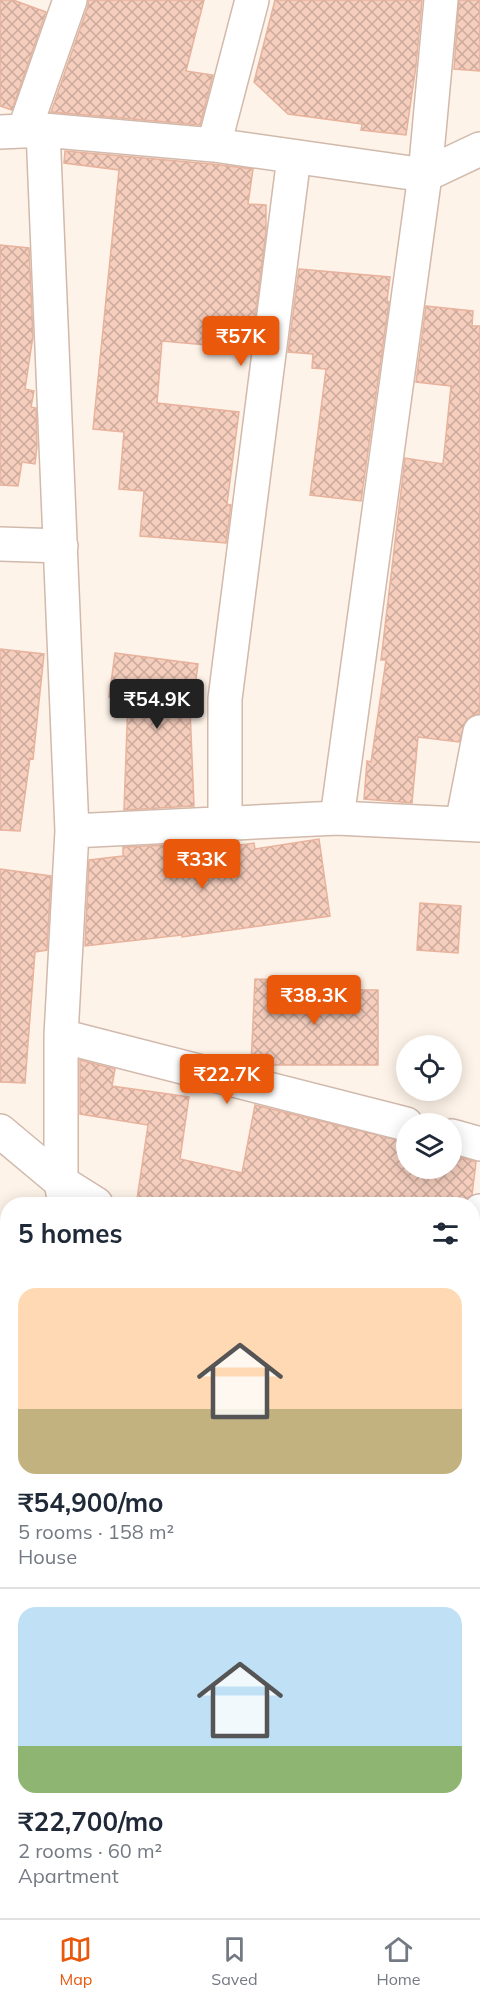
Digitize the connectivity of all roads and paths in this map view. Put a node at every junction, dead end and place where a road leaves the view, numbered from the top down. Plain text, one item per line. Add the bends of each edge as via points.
1 (70, 0) edge
2 (252, 0) edge
3 (441, 0) edge
4 (22, 131) edge
5 (214, 145) junction
6 (480, 149) edge
7 (294, 156) junction
8 (425, 175) junction
9 (0, 544) edge
10 (61, 546) junction
11 (480, 732) edge
12 (337, 818) junction
13 (225, 823) junction
14 (471, 825) edge
15 (72, 831) junction
16 (61, 1036) junction
17 (396, 1121) edge
18 (0, 1131) edge
19 (462, 1139) edge
20 (480, 1144) edge
21 (63, 1193) edge

1 - 4 street
2 - 5 street
3 - 8 street
4 - 5 street
4 - 10 street
5 - 7 street
6 - 8 street
7 - 8 street
7 - 13 street via 225,699
8 - 12 street
9 - 10 street
10 - 15 street
11 - 14 street
12 - 13 street
12 - 14 street
13 - 15 street
15 - 16 street
16 - 17 street
16 - 21 street
18 - 21 street
19 - 20 street

